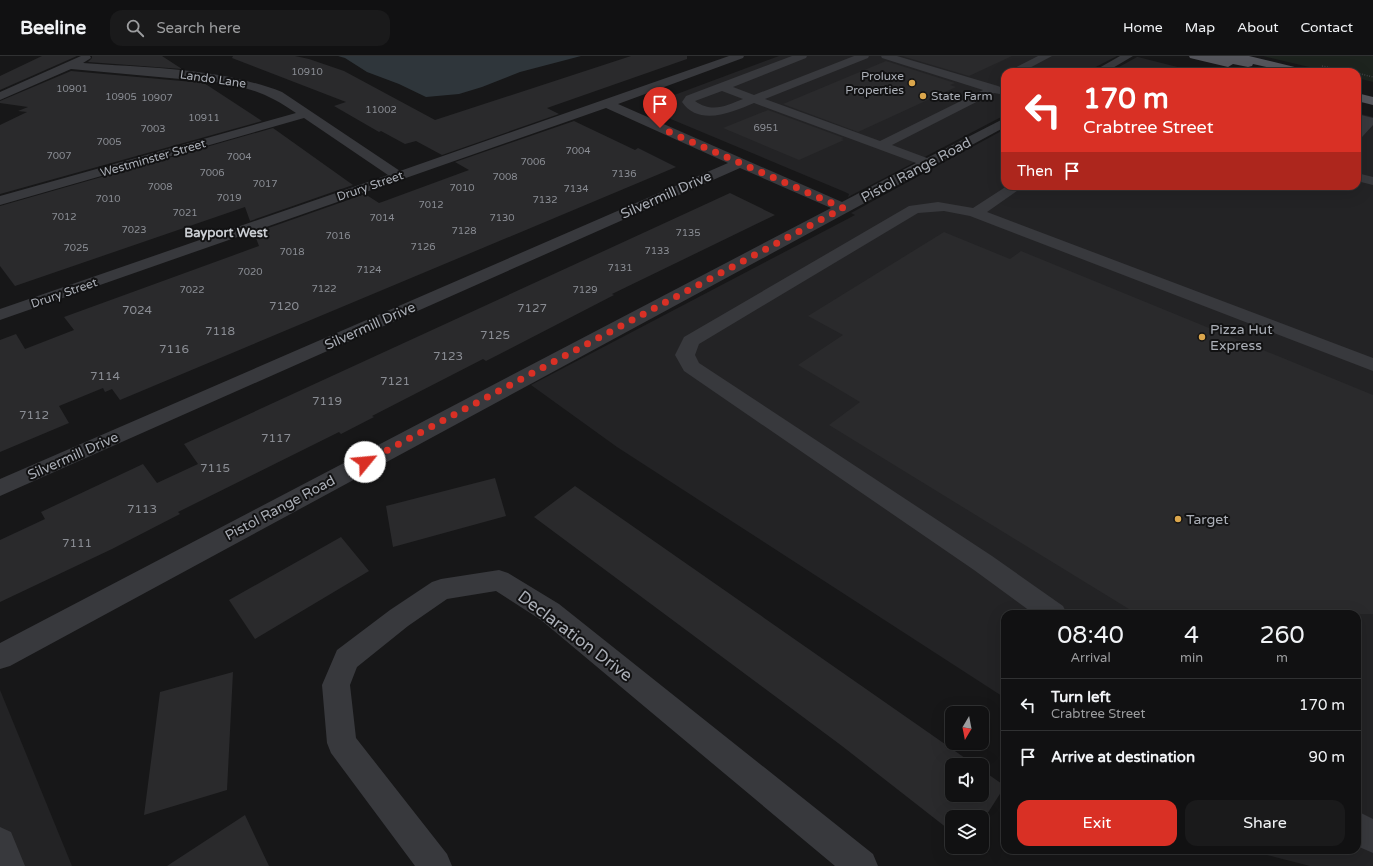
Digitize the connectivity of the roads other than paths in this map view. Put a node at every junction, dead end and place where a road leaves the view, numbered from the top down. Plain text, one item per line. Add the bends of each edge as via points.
1 (91, 56) edge
2 (740, 56) edge
3 (802, 56) edge
4 (864, 56) edge
5 (886, 56) edge
6 (1047, 56) edge
7 (1128, 56) edge
8 (1194, 56) edge
9 (1215, 56) edge
10 (1235, 56) edge
11 (73, 66) junction
12 (1022, 68) edge
13 (1106, 68) edge
14 (1242, 68) edge
15 (1265, 68) edge
16 (1286, 68) edge
17 (722, 86) junction
18 (996, 86) edge
19 (1361, 91) edge
20 (1373, 94) edge
21 (0, 96) edge
22 (1361, 98) edge
23 (755, 99) junction
24 (1373, 101) edge
25 (607, 104) junction
26 (306, 114) junction
27 (1361, 119) edge
28 (1372, 122) edge
29 (1001, 124) edge
30 (1361, 131) edge
31 (880, 146) junction
32 (739, 163) junction
33 (928, 163) junction
34 (398, 176) junction
35 (1361, 177) edge
36 (1373, 181) edge
37 (1011, 190) edge
38 (0, 201) edge
39 (843, 208) junction
40 (975, 213) junction
41 (0, 315) edge
42 (1373, 365) edge
43 (0, 488) edge
44 (1048, 610) edge
45 (0, 657) edge
46 (1361, 830) edge
47 (1373, 837) edge
48 (0, 843) edge
49 (8, 866) edge
50 (435, 866) edge
51 (861, 866) edge

1 - 11 street
2 - 25 street, Drury Street
3 - 17 street
4 - 23 street
5 - 18 street
6 - 12 street
7 - 13 street
8 - 14 main road
9 - 15 main road
10 - 16 main road
11 - 21 street
11 - 26 street, Lando Lane via 236,80 278,94
17 - 23 street
17 - 23 street via 688,102 714,112 721,112
18 - 31 street
19 - 20 main road
22 - 24 main road
23 - 31 street
25 - 32 street
25 - 34 street, Drury Street
26 - 34 street, Lando Lane
26 - 38 street, Westminster Street
27 - 28 street
28 - 30 street
29 - 33 street, Pistol Range Road
31 - 33 street
32 - 39 street
32 - 43 street, Silvermill Drive
33 - 39 street, Pistol Range Road
34 - 41 street, Drury Street
35 - 36 street
37 - 40 street
39 - 45 street, Pistol Range Road
40 - 42 street
40 - 44 street via 953,206 932,205 914,209 692,341 685,354 691,367 983,563
46 - 47 street
48 - 49 street
50 - 51 street, Declaration Drive via 342,743 336,685 347,659 441,589 499,580 550,612

